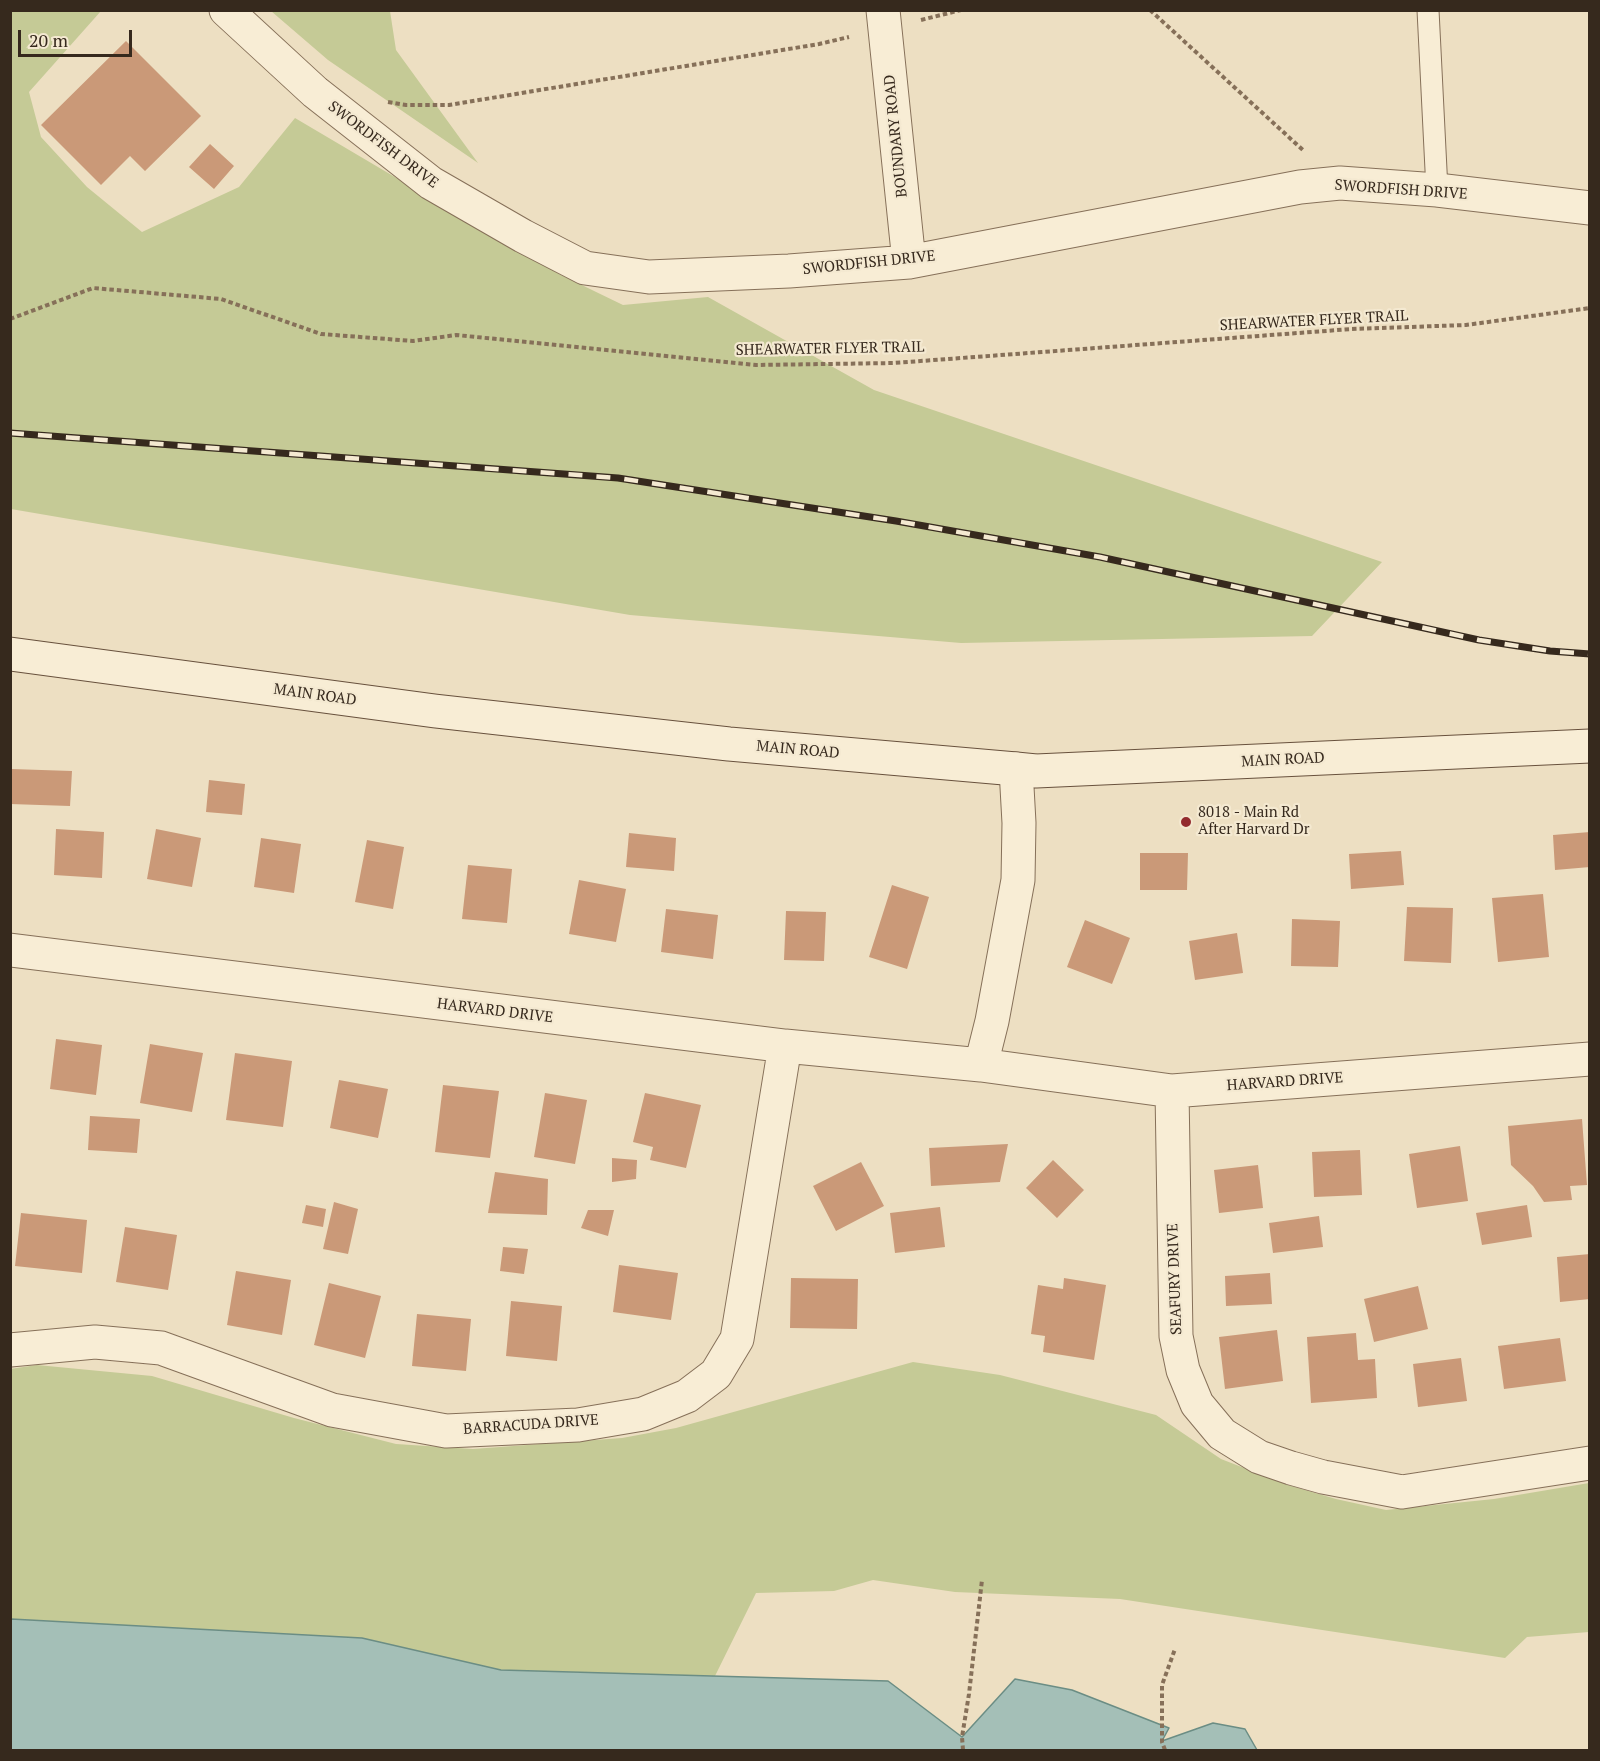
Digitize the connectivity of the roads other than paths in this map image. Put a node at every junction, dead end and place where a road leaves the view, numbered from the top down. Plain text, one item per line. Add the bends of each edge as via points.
1 (226, 10) edge
2 (1428, 10) edge
3 (884, 20) edge
4 (1437, 190) junction
5 (1590, 208) edge
6 (909, 262) junction
7 (10, 654) edge
8 (1590, 746) edge
9 (1016, 770) junction
10 (10, 950) edge
11 (785, 1046) junction
12 (1590, 1059) edge
13 (981, 1065) junction
14 (1172, 1091) junction
15 (10, 1350) edge
16 (1590, 1463) edge

1 - 6 street, SWORDFISH DRIVE via 315,92 431,183 585,268 649,277
2 - 4 lane
3 - 6 street, BOUNDARY ROAD
4 - 5 street, SWORDFISH DRIVE
4 - 6 street, SWORDFISH DRIVE via 1340,183 1300,187
7 - 9 street, MAIN ROAD via 435,711 729,744
8 - 9 street, MAIN ROAD
9 - 13 street via 1018,880
10 - 11 street, HARVARD DRIVE
11 - 13 street, HARVARD DRIVE
11 - 15 street, BARRACUDA DRIVE via 736,1340 716,1374 687,1396 643,1414 579,1425 446,1431 332,1410 161,1348 94,1342
12 - 14 street, HARVARD DRIVE
13 - 14 street, HARVARD DRIVE
14 - 16 street, SEAFURY DRIVE via 1176,1336 1183,1370 1197,1404 1222,1434 1259,1457 1291,1468 1402,1492

